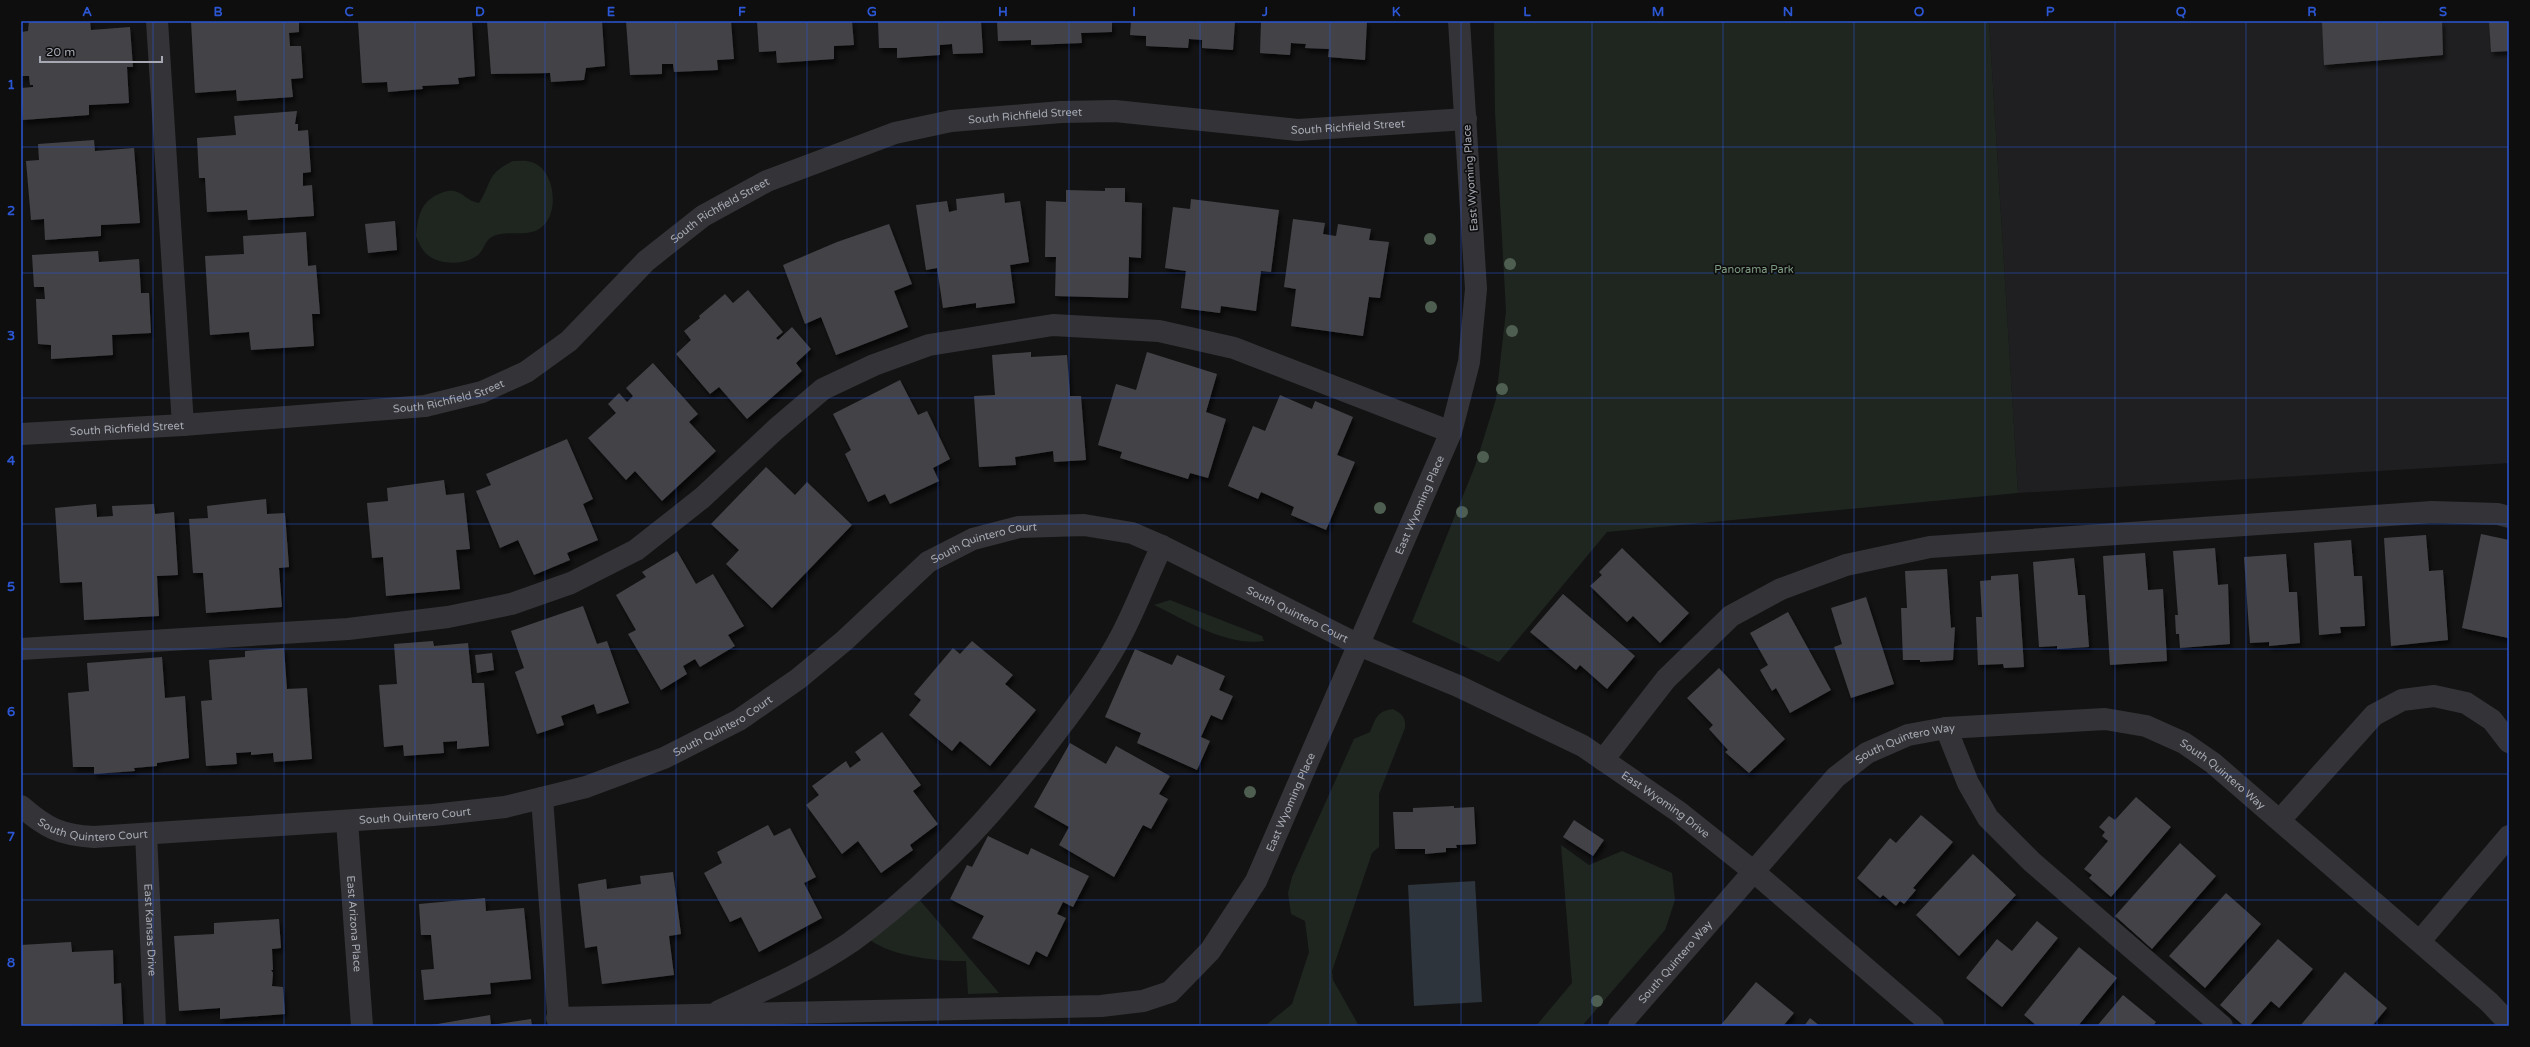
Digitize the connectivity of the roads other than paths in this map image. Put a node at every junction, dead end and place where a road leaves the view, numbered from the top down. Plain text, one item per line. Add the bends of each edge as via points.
1 (157, 21) edge
2 (1459, 21) edge
3 (1466, 119) junction
4 (183, 425) junction
5 (1451, 432) junction
6 (21, 434) edge
7 (2509, 517) edge
8 (1162, 546) junction
9 (1359, 645) junction
10 (21, 649) edge
11 (1946, 728) junction
12 (2509, 742) edge
13 (1603, 760) junction
14 (542, 798) junction
15 (21, 806) edge
16 (2280, 820) junction
17 (346, 821) junction
18 (146, 834) junction
19 (2509, 836) edge
20 (1753, 871) junction
21 (2420, 941) junction
22 (711, 1015) junction
23 (558, 1022) edge
24 (2509, 1023) edge
25 (1624, 1024) edge
26 (155, 1026) edge
27 (362, 1026) edge
28 (1933, 1026) edge
29 (2222, 1026) edge

1 - 4 street
2 - 3 street, East Wyoming Place
3 - 4 street, South Richfield Street via 1298,130 1115,111 1061,112 951,121 895,133 767,181 703,216 646,261 569,341 526,372 482,392 425,406
3 - 5 street, East Wyoming Place via 1476,289 1469,362
4 - 6 street, South Richfield Street
5 - 9 street, East Wyoming Place
5 - 10 street via 1234,348 1159,331 1106,326 1046,326 929,345 874,365 823,389 776,428 702,498 636,550 571,583 511,604 448,617 348,629
7 - 13 street via 2498,514 2432,512 1938,547 1846,565 1781,589 1731,616 1666,679
8 - 9 street, South Quintero Court
8 - 14 street, South Quintero Court via 1132,533 1084,525 1019,527 973,539 928,562 838,646 798,679 739,720 664,758 586,787
8 - 22 street via 1122,634 1080,702 1031,767 980,826 922,884 850,942 786,980
9 - 13 street, East Wyoming Drive via 1458,686 1583,746
9 - 22 street, East Wyoming Place via 1256,881 1210,951 1170,992 1143,1001 1101,1006
11 - 16 street, South Quintero Way via 2105,719 2146,726 2184,743 2208,759
11 - 20 street, South Quintero Way via 1908,735 1867,753 1836,777
11 - 29 street via 1968,783 1988,818 2032,862
12 - 16 street via 2492,720 2466,703 2434,696 2402,700 2374,715
13 - 20 street, East Wyoming Drive via 1680,812
14 - 17 street, South Quintero Court via 504,807
14 - 23 street
15 - 18 street, South Quintero Court via 42,824 67,835 94,837
16 - 21 street, South Quintero Way
17 - 18 street, South Quintero Court
17 - 27 street, East Arizona Place
18 - 26 street, East Kansas Drive
19 - 21 street
20 - 25 street, South Quintero Way
20 - 28 street, East Wyoming Drive
21 - 24 street, South Quintero Way
22 - 23 street, East Wyoming Place

